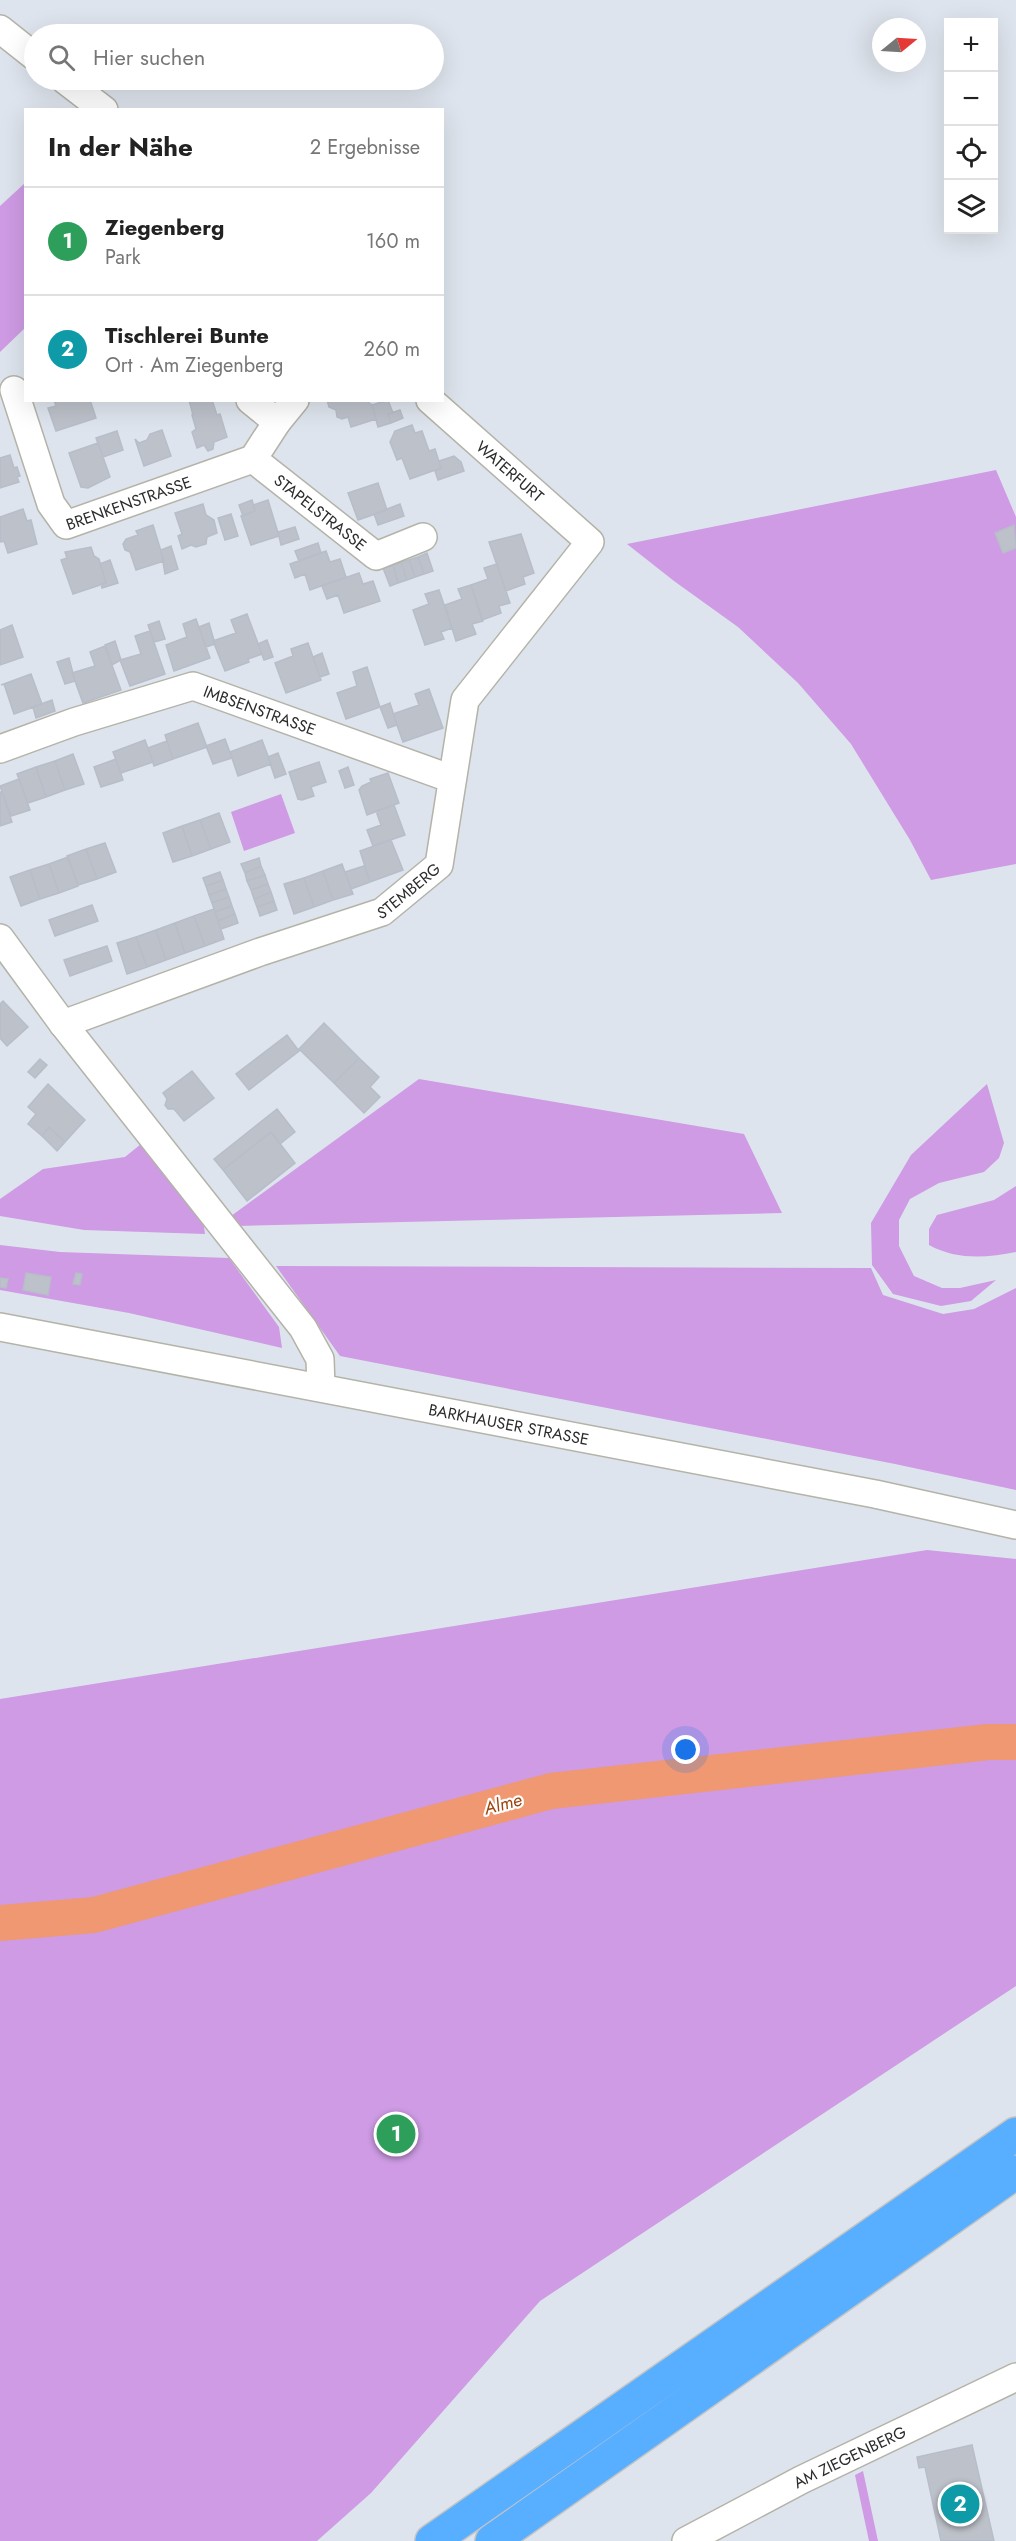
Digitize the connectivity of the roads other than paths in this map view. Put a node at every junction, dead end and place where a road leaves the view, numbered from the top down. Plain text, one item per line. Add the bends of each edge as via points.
1 (0, 29) edge
2 (24, 48) edge
3 (78, 90) edge
4 (101, 108) edge
5 (14, 390) dead end
6 (252, 402) edge
7 (293, 402) edge
8 (432, 402) edge
9 (277, 422) junction
10 (252, 459) junction
11 (423, 537) dead end
12 (590, 542) joint
13 (0, 749) edge
14 (452, 779) junction
15 (0, 938) edge
16 (63, 1024) junction
17 (0, 1327) edge
18 (321, 1387) junction
19 (1016, 1525) edge
20 (1016, 2133) edge
21 (1016, 2172) edge
22 (1016, 2377) edge
23 (432, 2541) edge
24 (492, 2541) edge
25 (686, 2541) edge

1 - 2 street
3 - 4 street
5 - 10 street, BRENKENSTRASSE via 51,504 66,525
6 - 9 street
7 - 9 street
8 - 12 street, WATERFURT
9 - 10 street
10 - 11 street, STAPELSTRASSE via 376,556
12 - 14 street, STEMBERG via 465,700
13 - 14 street, IMBSENSTRASSE via 194,686
14 - 16 street, STEMBERG via 439,865 382,912
15 - 16 street
16 - 18 street via 303,1328 320,1359
17 - 18 street, BARKHAUSER STRASSE
18 - 19 street, BARKHAUSER STRASSE
20 - 23 highway
21 - 24 highway
22 - 25 street, AM ZIEGENBERG via 801,2480

